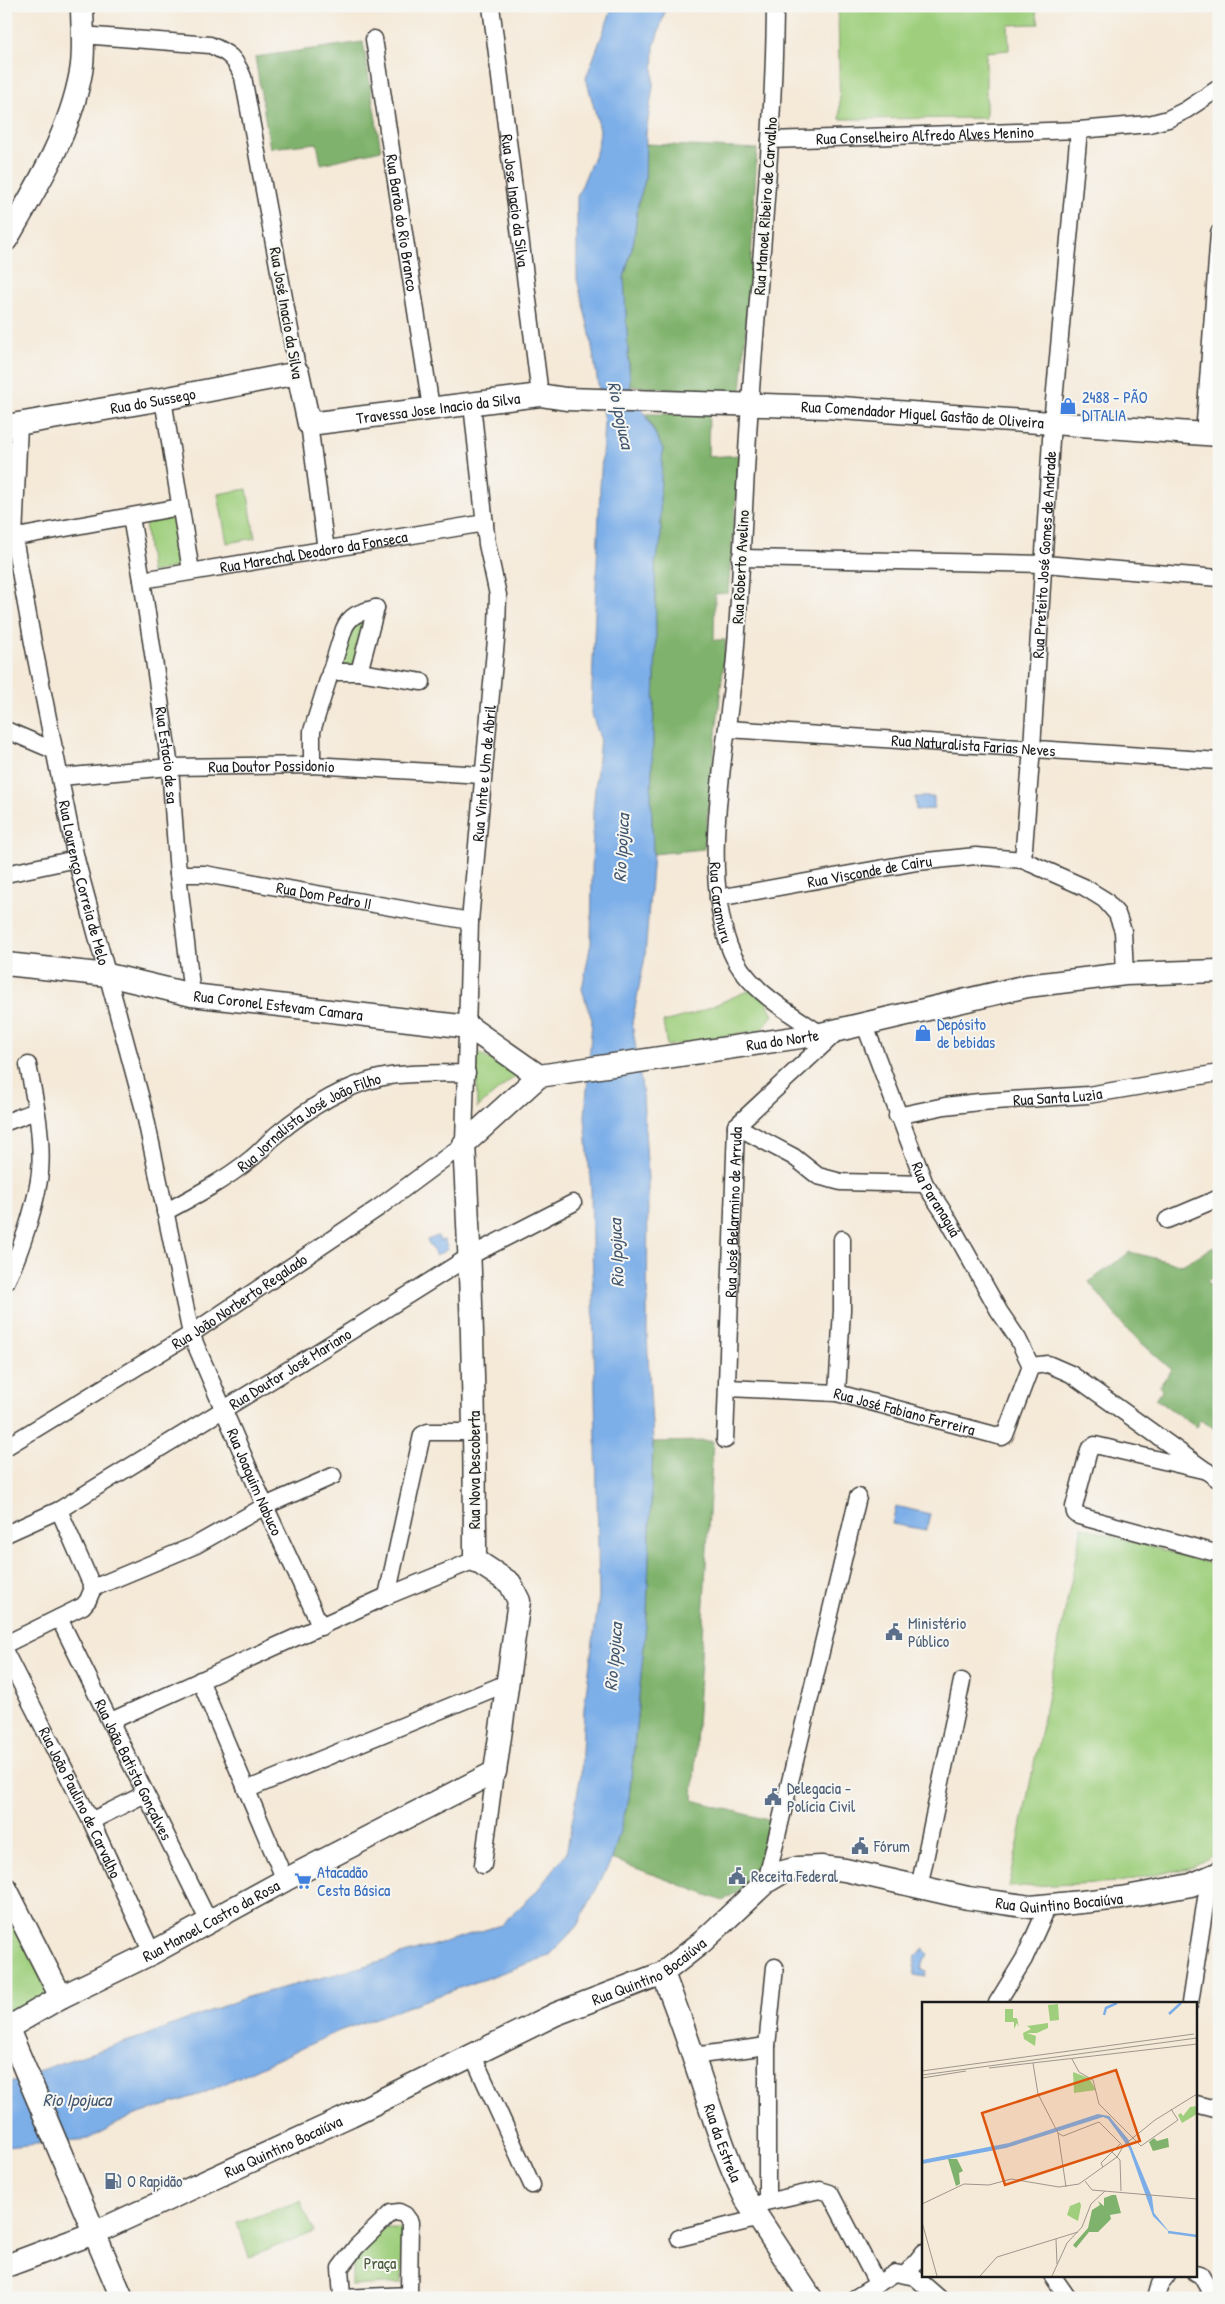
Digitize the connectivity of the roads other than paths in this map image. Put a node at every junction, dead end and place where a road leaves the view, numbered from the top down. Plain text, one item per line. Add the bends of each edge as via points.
1 (82, 6) edge
2 (491, 6) edge
3 (775, 6) edge
4 (82, 35) junction
5 (374, 39) dead end
6 (1219, 88) edge
7 (1080, 130) junction
8 (770, 140) junction
9 (1219, 233) edge
10 (6, 240) edge
11 (298, 373) junction
12 (540, 395) junction
13 (163, 399) junction
14 (716, 403) joint
15 (472, 404) junction
16 (750, 405) junction
17 (431, 408) junction
18 (1052, 423) junction
19 (309, 424) junction
20 (13, 425) edge
21 (1211, 435) edge
22 (18, 467) junction
23 (6, 490) edge
24 (180, 508) junction
25 (131, 517) junction
26 (485, 523) junction
27 (10, 539) edge
28 (326, 550) junction
29 (740, 558) junction
30 (1044, 564) junction
31 (191, 571) junction
32 (1219, 578) edge
33 (142, 580) junction
34 (330, 672) junction
35 (359, 672) junction
36 (422, 682) dead end
37 (728, 729) junction
38 (6, 730) edge
39 (1032, 748) junction
40 (56, 751) junction
41 (1219, 761) edge
42 (312, 765) junction
43 (170, 767) junction
44 (482, 775) junction
45 (61, 777) junction
46 (76, 859) junction
47 (1023, 860) junction
48 (6, 874) edge
49 (178, 874) junction
50 (718, 898) junction
51 (470, 921) junction
52 (6, 964) edge
53 (1219, 971) edge
54 (1124, 974) junction
55 (108, 975) junction
56 (192, 995) junction
57 (864, 1023) junction
58 (469, 1027) junction
59 (830, 1032) junction
60 (28, 1065) dead end
61 (466, 1073) junction
62 (1219, 1073) edge
63 (539, 1076) junction
64 (36, 1111) junction
65 (897, 1116) junction
66 (6, 1122) edge
67 (736, 1126) junction
68 (464, 1144) junction
69 (925, 1184) junction
70 (1219, 1198) edge
71 (573, 1203) dead end
72 (165, 1212) junction
73 (1167, 1220) dead end
74 (842, 1239) dead end
75 (470, 1256) junction
76 (6, 1282) edge
77 (191, 1334) junction
78 (1031, 1366) junction
79 (728, 1388) junction
80 (837, 1393) junction
81 (225, 1409) junction
82 (474, 1432) junction
83 (725, 1440) dead end
84 (6, 1446) edge
85 (1213, 1475) edge
86 (333, 1476) dead end
87 (858, 1497) dead end
88 (265, 1506) junction
89 (59, 1510) junction
90 (6, 1534) edge
91 (1212, 1552) dead end
92 (475, 1560) junction
93 (93, 1588) junction
94 (387, 1596) junction
95 (59, 1618) junction
96 (321, 1628) junction
97 (6, 1644) edge
98 (6, 1654) edge
99 (200, 1680) junction
100 (962, 1681) dead end
101 (507, 1683) junction
102 (111, 1721) junction
103 (495, 1772) junction
104 (246, 1790) junction
105 (145, 1794) junction
106 (91, 1821) junction
107 (483, 1865) dead end
108 (1214, 1876) edge
109 (284, 1880) junction
110 (766, 1882) junction
111 (919, 1888) junction
112 (6, 1889) edge
113 (1048, 1906) junction
114 (209, 1922) junction
115 (152, 1953) junction
116 (775, 1967) dead end
117 (663, 1973) junction
118 (61, 1996) junction
119 (998, 2002) edge
120 (1190, 2002) edge
121 (10, 2034) edge
122 (767, 2046) junction
123 (473, 2056) junction
124 (693, 2056) junction
125 (1198, 2105) edge
126 (1219, 2110) edge
127 (532, 2184) dead end
128 (759, 2208) junction
129 (94, 2233) junction
130 (679, 2238) dead end
131 (922, 2254) edge
132 (6, 2266) edge
133 (906, 2274) junction
134 (1198, 2274) edge
135 (1053, 2276) edge
136 (1166, 2276) edge
137 (877, 2283) junction
138 (122, 2298) edge
139 (342, 2298) edge
140 (811, 2298) edge
141 (856, 2298) edge
142 (940, 2298) edge
143 (1068, 2298) edge
144 (1156, 2298) edge
145 (1214, 2298) edge

1 - 4 main road
2 - 12 street, Rua Jose Inacio da Silva
3 - 8 street, Rua Manoel Ribeiro de Carvalho
4 - 10 main road via 81,71 65,127 47,170
4 - 11 street, Rua José Inacio da Silva via 210,44 236,61 243,77
5 - 17 street, Rua Barão do Rio Branco
6 - 7 street, Rua Conselheiro Alfredo Alves Menino via 1168,119 1149,124
7 - 8 street, Rua Conselheiro Alfredo Alves Menino
7 - 18 street, Rua Prefeito José Gomes de Andrade
8 - 16 street, Rua Manoel Ribeiro de Carvalho
9 - 21 street
11 - 13 main road, Rua do Sussego
11 - 19 main road, Rua José Inacio da Silva
12 - 14 main road, Travessa Jose Inacio da Silva via 566,399
12 - 15 main road, Travessa Jose Inacio da Silva
13 - 20 main road, Rua do Sussego
13 - 24 street
14 - 16 main road, Rua Comendador Miguel Gastão de Oliveira
15 - 17 main road, Travessa Jose Inacio da Silva
15 - 26 street, Rua Vinte e Um de Abril
16 - 18 main road, Rua Comendador Miguel Gastão de Oliveira via 827,407
16 - 29 street, Rua Roberto Avelino
17 - 19 main road, Travessa Jose Inacio da Silva
18 - 21 main road, Rua Comendador Miguel Gastão de Oliveira
18 - 30 street, Rua Prefeito José Gomes de Andrade
19 - 28 street, Rua José Inacio da Silva
20 - 22 street, Rua Lourenço Correia de Melo
22 - 23 street
22 - 27 street, Rua Lourenço Correia de Melo
24 - 25 street
24 - 31 street
25 - 27 street
25 - 33 street, Rua Estacio de sa
26 - 28 street, Rua Marechal Deodoro da Fonseca
26 - 44 street, Rua Vinte e Um de Abril via 498,594
27 - 40 street, Rua Lourenço Correia de Melo
28 - 31 street, Rua Marechal Deodoro da Fonseca
29 - 30 street
29 - 37 street, Rua Roberto Avelino
30 - 32 street
30 - 39 street, Rua Prefeito José Gomes de Andrade
31 - 33 street, Rua Marechal Deodoro da Fonseca
33 - 43 street, Rua Estacio de sa
34 - 35 street
34 - 35 street via 347,620 376,608
34 - 42 street via 312,731
35 - 36 street
37 - 39 street, Rua Naturalista Farias Neves
37 - 50 street, Rua Caramuru via 716,827
38 - 40 street
39 - 41 street, Rua Naturalista Farias Neves
39 - 47 street, Rua Prefeito José Gomes de Andrade
40 - 45 street, Rua Lourenço Correia de Melo
42 - 43 street, Rua Doutor Possidonio
42 - 44 street, Rua Doutor Possidonio
43 - 45 street, Rua Doutor Possidonio
43 - 49 street, Rua Estacio de sa
44 - 51 street, Rua Vinte e Um de Abril
45 - 46 street, Rua Lourenço Correia de Melo
46 - 48 street
46 - 55 street, Rua Lourenço Correia de Melo
47 - 50 street, Rua Visconde de Cairu via 976,856 917,862
47 - 54 street via 1105,900 1117,914 1123,931
49 - 51 street, Rua Dom Pedro II via 204,874
49 - 56 street, Rua Estacio de sa
50 - 59 street, Rua Caramuru via 730,950 744,973 772,1001
51 - 58 street, Rua Vinte e Um de Abril
52 - 55 main road, Rua Coronel Estevam Camara
53 - 54 main road, Rua do Norte
54 - 57 main road, Rua do Norte via 1028,986
55 - 56 main road, Rua Coronel Estevam Camara
55 - 72 street, Rua Lourenço Correia de Melo via 144,1110
56 - 58 main road, Rua Coronel Estevam Camara
57 - 59 main road, Rua do Norte
57 - 65 street, Rua Paranaguá
58 - 61 street, Rua Vinte e Um de Abril
58 - 63 main road, Rua Coronel Estevam Camara
59 - 63 main road, Rua do Norte
59 - 67 street, Rua José Belarmino de Arruda
60 - 64 street
61 - 68 street, Rua Vinte e Um de Abril
61 - 72 street, Rua Jornalista José João Filho via 400,1075 347,1089 294,1122 211,1187
62 - 65 street, Rua Santa Luzia via 1088,1095 962,1104
63 - 68 main road
64 - 66 street
64 - 76 street via 38,1188
65 - 69 street, Rua Paranaguá
67 - 69 street via 794,1157 818,1176 841,1182
67 - 79 street, Rua José Belarmino de Arruda
68 - 75 main road, Rua Nova Descoberta
68 - 77 street, Rua João Norberto Regalado via 378,1208
69 - 78 street, Rua Paranaguá
70 - 73 street
71 - 75 street, Rua Doutor José Mariano
72 - 77 street, Rua Lourenço Correia de Melo
74 - 80 street
75 - 81 street, Rua Doutor José Mariano
75 - 82 main road, Rua Nova Descoberta
77 - 81 street, Rua Joaquim Nabuco
77 - 84 street, Rua João Norberto Regalado
78 - 80 street, Rua José Fabiano Ferreira via 1002,1437
78 - 85 street via 1048,1364 1071,1374
79 - 80 street, Rua José Fabiano Ferreira
79 - 83 street, Rua José Belarmino de Arruda
81 - 88 street, Rua Joaquim Nabuco
81 - 89 street, Rua Doutor José Mariano
82 - 92 main road, Rua Nova Descoberta
82 - 94 street via 424,1432 419,1439
85 - 91 street via 1095,1445 1089,1450 1074,1507 1078,1516
86 - 88 street
87 - 110 street
88 - 93 street via 196,1545
88 - 96 street, Rua Joaquim Nabuco
89 - 90 street, Rua Doutor José Mariano
89 - 93 street
92 - 94 street
92 - 101 main road via 510,1583 519,1601
93 - 95 street via 83,1606
94 - 96 street
95 - 97 street
95 - 102 street, Rua João Batista Gonçalves
96 - 99 street
98 - 106 street, Rua João Paulino de Carvalho
99 - 102 street
99 - 104 street
100 - 111 street
101 - 103 main road
101 - 104 street
102 - 105 street, Rua João Batista Gonçalves
103 - 107 street
103 - 109 main road, Rua Manoel Castro da Rosa
104 - 109 street
105 - 106 street
105 - 114 street, Rua João Batista Gonçalves
106 - 115 street, Rua João Paulino de Carvalho
108 - 113 main road, Rua Quintino Bocaiúva via 1191,1885 1121,1898
108 - 120 street
109 - 114 main road, Rua Manoel Castro da Rosa
110 - 111 main road, Rua Quintino Bocaiúva via 783,1872 821,1867
110 - 117 main road, Rua Quintino Bocaiúva via 702,1942
111 - 113 main road, Rua Quintino Bocaiúva via 1013,1905
112 - 118 main road
113 - 119 street via 1024,1959
114 - 115 main road, Rua Manoel Castro da Rosa
115 - 118 main road, Rua Manoel Castro da Rosa
116 - 122 street
117 - 123 main road, Rua Quintino Bocaiúva via 556,2014
117 - 124 main road, Rua da Estrela
118 - 121 main road, Rua Manoel Castro da Rosa
121 - 129 main road
122 - 124 street
122 - 128 street
123 - 127 street
123 - 129 main road, Rua Quintino Bocaiúva
124 - 128 main road, Rua da Estrela via 737,2182
125 - 126 street
128 - 130 street
128 - 137 street via 820,2190 830,2193
128 - 140 main road, Rua da Estrela
129 - 132 main road, Rua Quintino Bocaiúva
129 - 138 main road
131 - 133 street
133 - 137 street via 895,2273
133 - 142 street via 926,2284
134 - 145 street
135 - 143 street
136 - 144 street
137 - 141 street
139 - 139 street via 409,2295 410,2222 406,2215 391,2213 346,2260 340,2268

